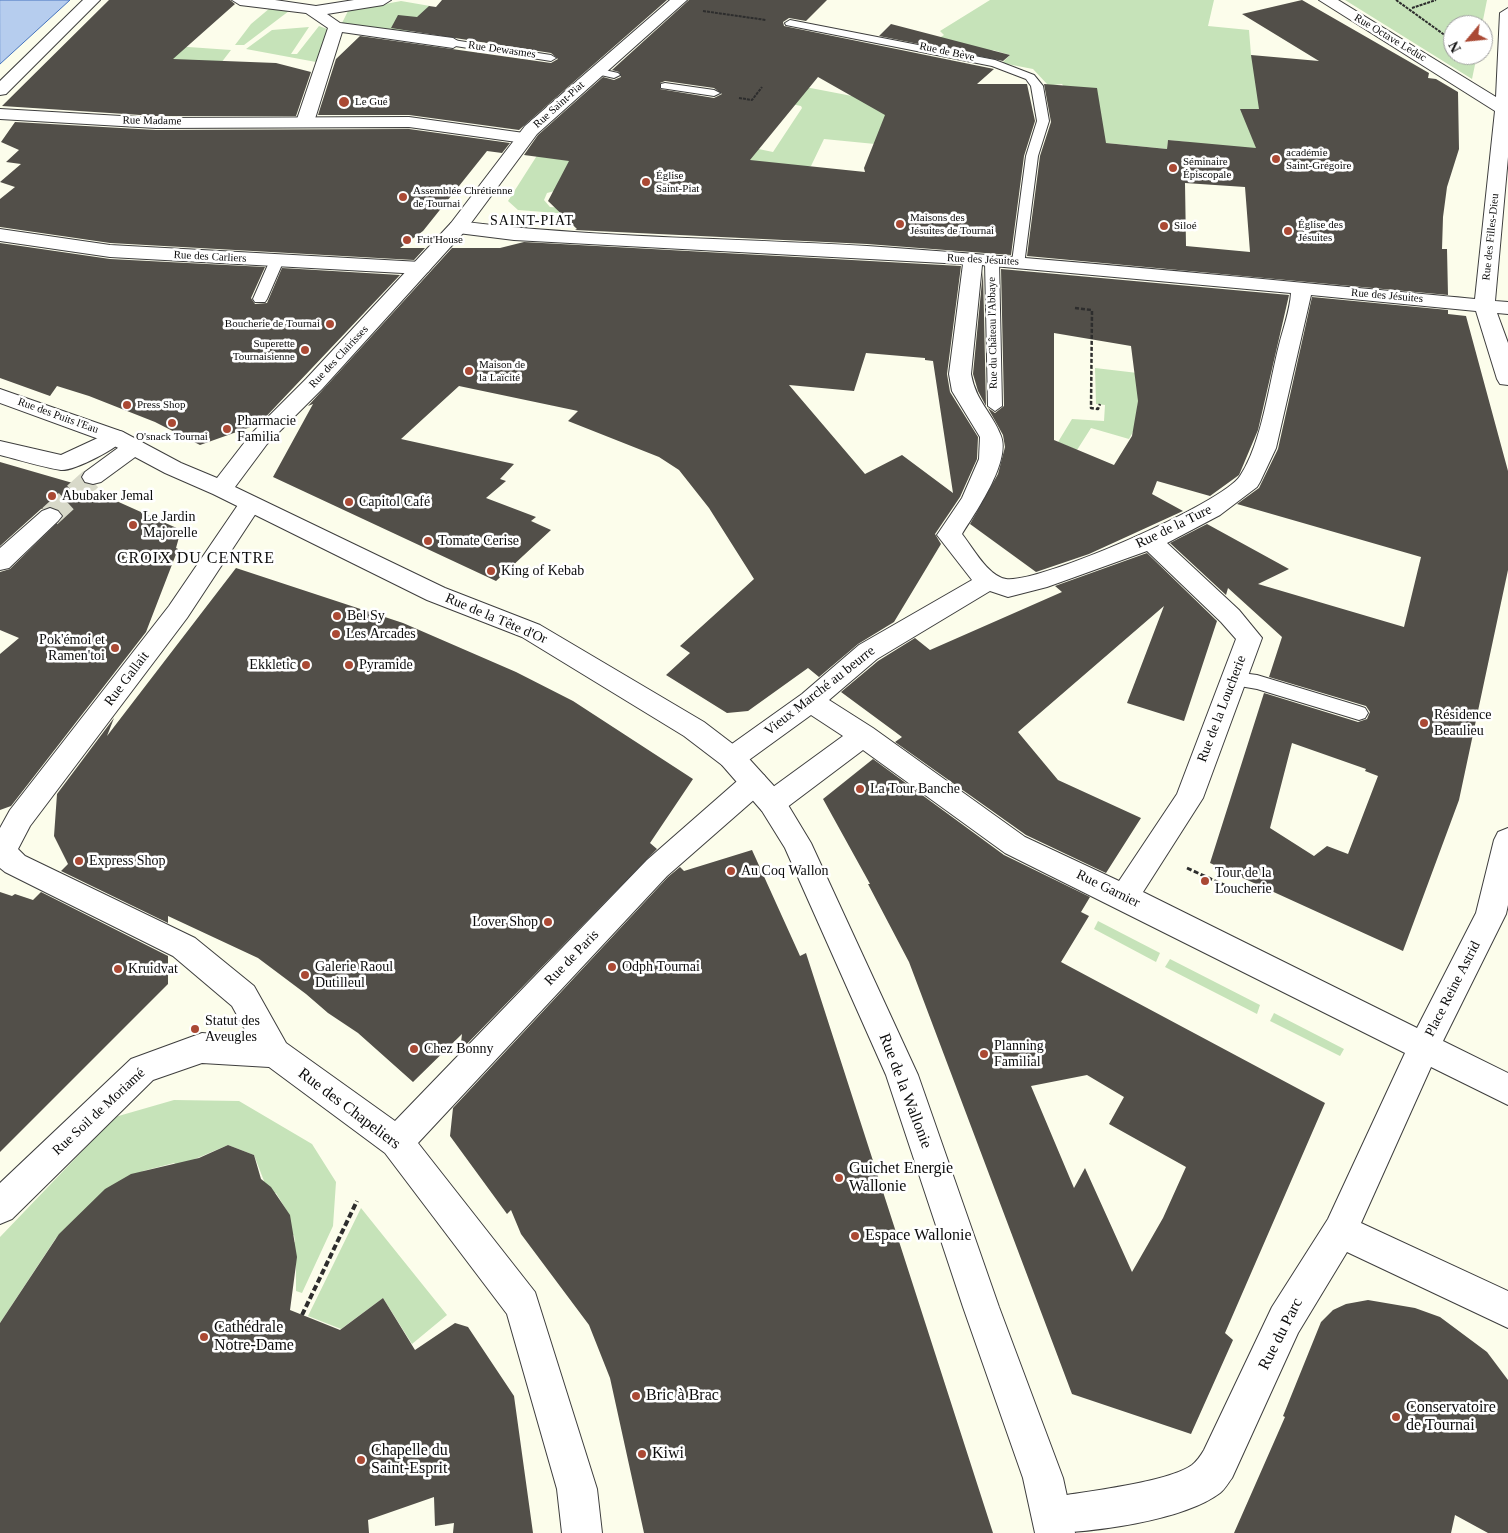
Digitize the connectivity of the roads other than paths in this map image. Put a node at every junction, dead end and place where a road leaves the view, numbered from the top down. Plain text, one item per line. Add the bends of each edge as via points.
1 (92, 0) edge
2 (240, 0) edge
3 (383, 0) edge
4 (1327, 0) edge
5 (676, 4) edge
6 (314, 11) junction
7 (1508, 13) edge
8 (790, 23) road end
9 (336, 27) junction
10 (453, 43) joint
11 (551, 58) dead end
12 (666, 86) dead end
13 (0, 90) edge
14 (1506, 90) edge
15 (714, 93) dead end
16 (1506, 110) edge
17 (0, 114) edge
18 (305, 122) junction
19 (524, 138) junction
20 (458, 227) junction
21 (0, 235) edge
22 (277, 260) junction
23 (983, 261) junction
24 (1019, 262) junction
25 (421, 268) junction
26 (1299, 288) junction
27 (260, 299) dead end
28 (1484, 306) junction
29 (1508, 308) edge
30 (1508, 379) edge
31 (0, 396) edge
32 (995, 406) dead end
33 (124, 442) junction
34 (0, 448) edge
35 (93, 477) tunnel mouth
36 (221, 489) junction
37 (250, 504) junction
38 (50, 516) tunnel mouth
39 (1151, 541) junction
40 (0, 562) edge
41 (987, 582) junction
42 (1234, 678) junction
43 (811, 701) junction
44 (1359, 713) dead end
45 (863, 735) junction
46 (732, 758) junction
47 (763, 793) junction
48 (1508, 840) edge
49 (1, 852) edge
50 (1124, 897) junction
51 (1424, 1047) junction
52 (275, 1053) junction
53 (1508, 1090) edge
54 (397, 1142) junction
55 (0, 1207) edge
56 (1340, 1231) junction
57 (1508, 1310) edge
58 (1054, 1525) edge
59 (582, 1533) edge

1 - 13 street
2 - 6 street
3 - 6 street
4 - 16 street, Rue Octave Leduc
5 - 19 street, Rue Saint-Piat
6 - 9 street
7 - 14 street, Rue des Filles-Dieu
8 - 24 lane, Rue de Bève via 995,63 1030,77 1037,86 1043,121 1032,156
9 - 10 street
9 - 18 street
10 - 11 lane, Rue Dewasmes
12 - 15 lane
14 - 16 street, Rue des Filles-Dieu
16 - 28 street, Rue des Filles-Dieu
17 - 18 street, Rue Madame via 156,122
18 - 19 street, Rue Madame via 410,122
19 - 20 street, Rue Saint-Piat
20 - 23 street, Rue des Jésuites via 514,234 804,248
20 - 25 street, Rue des Clairisses
21 - 22 street, Rue des Carliers via 110,251
22 - 25 street, Rue des Carliers
22 - 27 lane
23 - 24 street, Rue des Jésuites
23 - 32 lane, Rue du Château l'Abbaye
23 - 41 street, Rue du Château l'Abbaye via 960,374 964,391 991,437 990,459 973,499 949,535
24 - 26 street, Rue des Jésuites
25 - 36 street, Rue des Clairisses via 259,439
26 - 28 street, Rue des Jésuites
26 - 39 street, Rue de la Ture via 1301,296 1265,448 1249,482 1212,510
28 - 29 street, Rue des Jésuites
28 - 30 street
31 - 33 street, Rue des Puits l'Eau
33 - 34 street, Rue des Puits l'Eau via 93,450 63,463
33 - 35 street
33 - 36 street, Rue des Puits l'Eau
36 - 37 street, Rue de la Tête d'Or
37 - 46 street, Rue de la Tête d'Or via 436,594 531,631 694,728
37 - 49 street, Rue Gallait via 178,612 20,818
38 - 40 street
39 - 41 street, Rue de la Ture via 1047,579 1008,588
39 - 42 street, Rue de la Loucherie via 1249,638
41 - 43 street, Vieux Marché au beurre via 868,652
42 - 44 lane
42 - 50 street, Rue de la Loucherie via 1189,798
43 - 45 street, Rue Garnier
43 - 46 street, Vieux Marché au beurre
45 - 47 street via 804,781
45 - 50 street, Rue Garnier via 1015,845
46 - 47 street, Rue de la Tête d'Or
47 - 54 street, Rue de Paris via 657,868
47 - 58 street, Rue de la Wallonie via 797,843 902,1076 1043,1478
48 - 51 street, Place Reine Astrid via 1491,914
49 - 52 street, Rue des Chapeliers via 14,864 184,947 243,996
50 - 51 street, Rue Garnier
51 - 53 street, Place Reine Astrid
51 - 56 street, Rue du Parc
52 - 54 street, Rue des Chapeliers
52 - 55 street, Rue Soil de Moriamé via 202,1048 142,1069
54 - 59 street, Rue des Chapeliers via 522,1305 577,1489
56 - 57 street
56 - 58 street, Rue du Parc via 1285,1320 1218,1464 1206,1480 1190,1488

